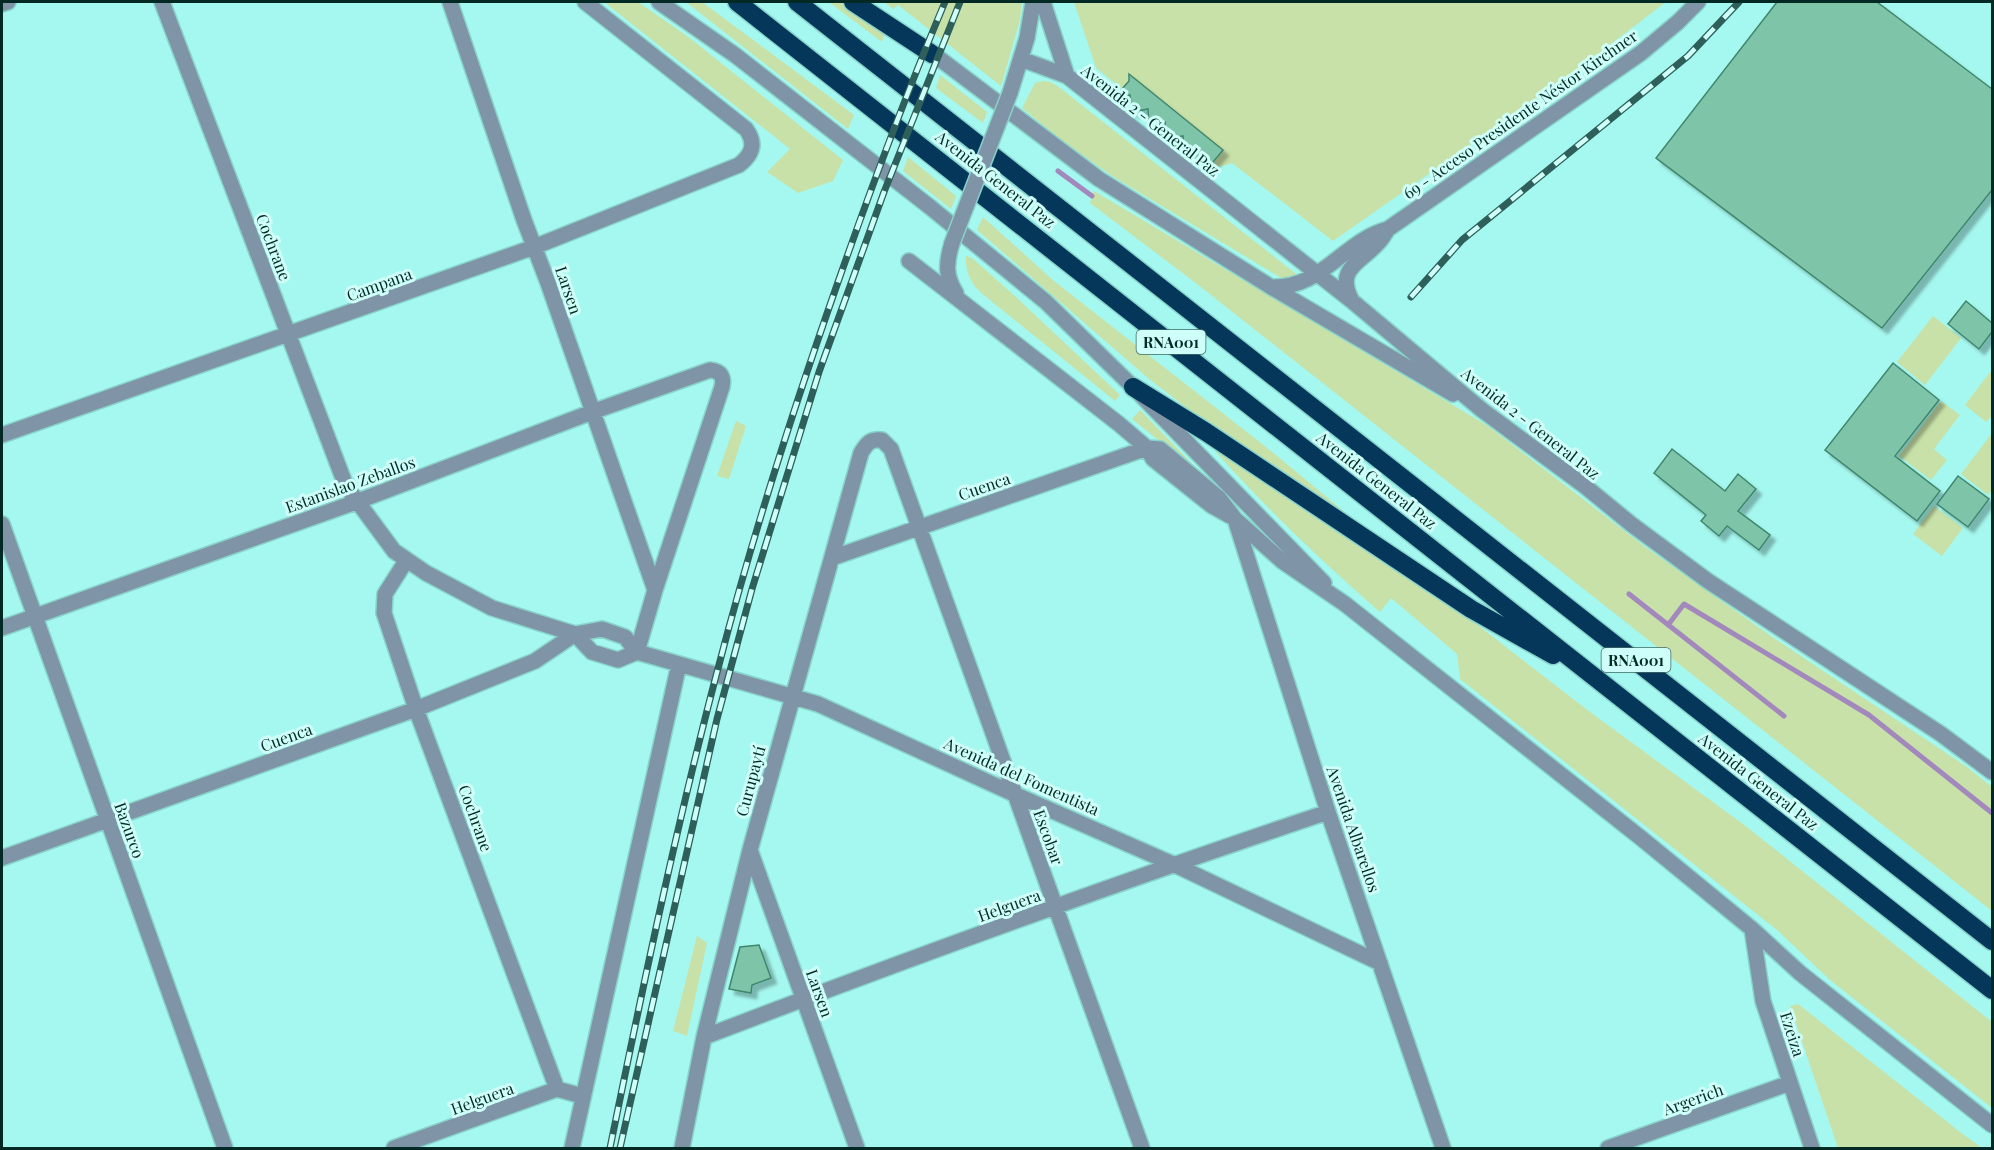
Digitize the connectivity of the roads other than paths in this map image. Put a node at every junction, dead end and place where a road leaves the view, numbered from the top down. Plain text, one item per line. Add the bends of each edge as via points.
1 (8, 2) edge
2 (162, 2) edge
3 (450, 2) edge
4 (585, 2) edge
5 (659, 2) edge
6 (737, 2) edge
7 (797, 2) edge
8 (853, 2) edge
9 (867, 2) edge
10 (1033, 2) edge
11 (1043, 2) edge
12 (1698, 2) edge
13 (2, 4) edge
14 (932, 54) junction
15 (1021, 59) junction
16 (1067, 76) junction
17 (1388, 230) junction
18 (534, 247) junction
19 (909, 261) dead end
20 (1317, 274) junction
21 (1271, 287) junction
22 (960, 298) junction
23 (1352, 301) junction
24 (288, 335) junction
25 (1133, 387) junction
26 (1482, 410) junction
27 (592, 412) junction
28 (2, 435) edge
29 (882, 440) joint
30 (1147, 448) junction
31 (356, 502) junction
32 (1235, 519) junction
33 (2, 524) edge
34 (918, 528) junction
35 (832, 558) junction
36 (406, 561) junction
37 (655, 590) junction
38 (1345, 604) junction
39 (34, 616) junction
40 (2, 628) edge
41 (575, 634) junction
42 (637, 652) junction
43 (679, 664) junction
44 (1604, 684) junction
45 (792, 695) junction
46 (416, 709) junction
47 (1992, 772) edge
48 (1014, 794) junction
49 (1328, 812) junction
50 (107, 819) junction
51 (750, 850) junction
52 (2, 858) edge
53 (1173, 864) junction
54 (1055, 908) junction
55 (1752, 929) junction
56 (1992, 941) edge
57 (1380, 963) junction
58 (1992, 990) edge
59 (803, 999) junction
60 (704, 1037) junction
61 (1790, 1083) junction
62 (557, 1089) junction
63 (582, 1096) junction
64 (1992, 1125) edge
65 (225, 1149) edge
66 (394, 1149) edge
67 (572, 1149) edge
68 (682, 1149) edge
69 (857, 1149) edge
70 (1142, 1149) edge
71 (1443, 1149) edge
72 (1608, 1149) edge
73 (1812, 1149) edge

1 - 13 street
2 - 24 street, Cochrane
3 - 18 street, Larsen
4 - 18 street, Campana via 746,129 753,144 739,165
5 - 25 street via 735,55 988,254 1046,303
6 - 44 highway, Avenida General Paz / RNA001
7 - 56 highway, Avenida General Paz / RNA001
8 - 14 highway
9 - 14 street
10 - 15 street
11 - 16 street, Avenida 2 - General Paz
12 - 17 street, 69 - Acceso Presidente Néstor Kirchner via 1641,53
14 - 21 street via 1099,179
15 - 16 street, Avenida 2 - General Paz
15 - 22 street, bridge via 947,260 950,283
16 - 20 street, Avenida 2 - General Paz
17 - 20 street, 69 - Acceso Presidente Néstor Kirchner via 1374,233
17 - 23 street, 69 - Acceso Presidente Néstor Kirchner via 1350,268 1346,284
18 - 24 street, Campana
18 - 27 street, Larsen
19 - 22 street
20 - 21 street, 69 - Acceso Presidente Néstor Kirchner via 1296,285
20 - 23 street, Avenida 2 - General Paz
21 - 26 street
22 - 30 street
23 - 26 street, Avenida 2 - General Paz
24 - 28 street, Campana
24 - 31 street, Cochrane via 346,486
25 - 38 street
25 - 44 highway via 1471,609
26 - 47 street, Avenida 2 - General Paz via 1708,581 1941,734
27 - 31 street, Estanislao Zeballos
27 - 37 street, Larsen
27 - 37 street, Estanislao Zeballos via 710,370 721,374 722,387
29 - 34 street, Escobar via 891,449
29 - 35 street, Curupaytí via 873,439 861,453
30 - 32 street via 1153,459 1212,506
30 - 34 street, Cuenca
31 - 36 street, Avenida del Fomentista
31 - 39 street, Estanislao Zeballos
32 - 38 street via 1282,561
32 - 49 street, Avenida Albarellos
33 - 39 street, Bazurco
34 - 35 street, Cuenca
34 - 48 street, Escobar
35 - 45 street, Curupaytí
36 - 41 street, Avenida del Fomentista via 492,608
36 - 46 street, Cochrane via 385,594 384,613
37 - 42 street
38 - 55 street
39 - 40 street, Estanislao Zeballos
39 - 50 street, Bazurco
41 - 42 street, Avenida del Fomentista via 602,629 625,637
41 - 42 street, Avenida del Fomentista via 592,652 618,660
41 - 46 street, Cuenca via 534,661
42 - 43 street, Avenida del Fomentista
43 - 45 street, Avenida del Fomentista
43 - 63 street
44 - 58 highway, Avenida General Paz / RNA001
45 - 48 street, Avenida del Fomentista
45 - 51 street, Curupaytí
46 - 50 street, Cuenca
46 - 62 street, Cochrane
48 - 53 street, Avenida del Fomentista
48 - 54 street, Escobar
49 - 53 street, Helguera
49 - 57 street, Avenida Albarellos
50 - 52 street, Cuenca
50 - 65 street, Bazurco
51 - 59 street, Larsen
51 - 60 street, Curupaytí
53 - 54 street, Helguera
53 - 57 street, Avenida del Fomentista
54 - 59 street, Helguera
54 - 70 street, Escobar
55 - 61 street, Ezeiza via 1763,1001
55 - 64 street via 1800,973
57 - 71 street, Avenida Albarellos
59 - 60 street, Helguera
59 - 69 street, Larsen
60 - 68 street, Curupaytí
61 - 72 street, Argerich
61 - 73 street, Ezeiza
62 - 63 street
62 - 66 street, Helguera
63 - 67 street

